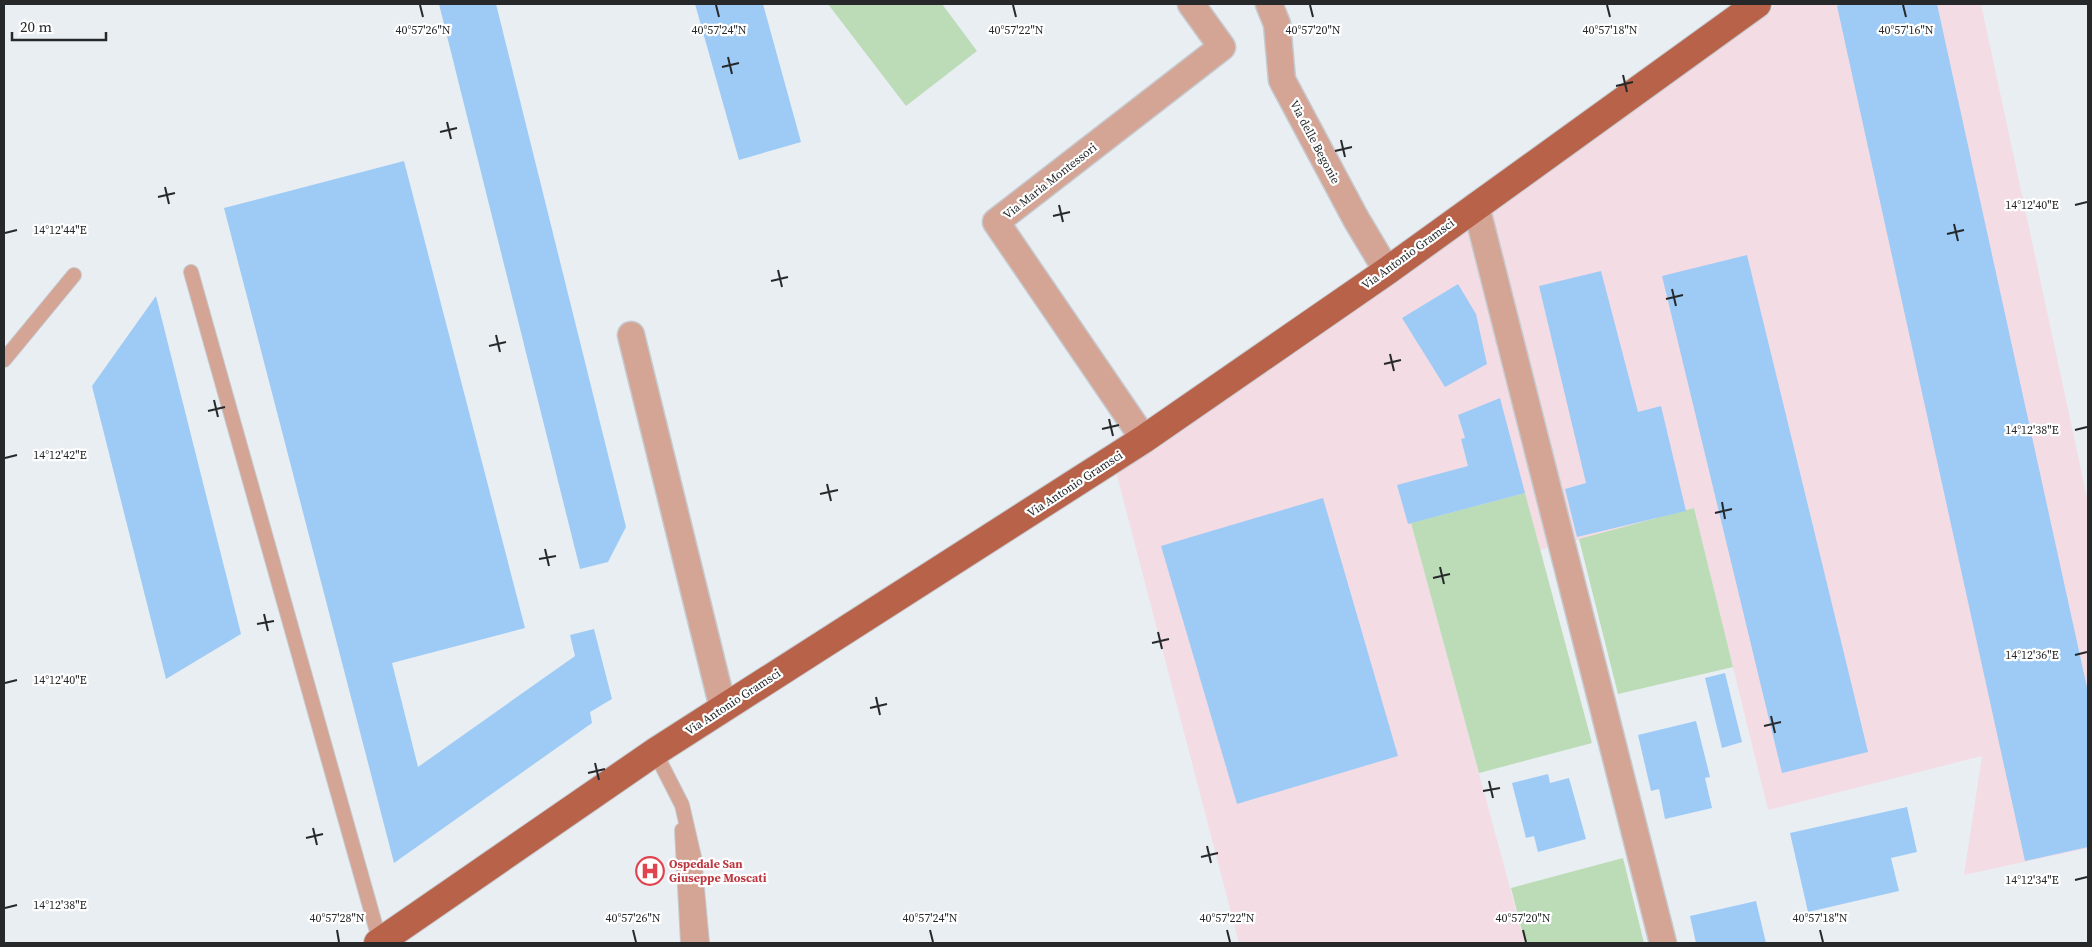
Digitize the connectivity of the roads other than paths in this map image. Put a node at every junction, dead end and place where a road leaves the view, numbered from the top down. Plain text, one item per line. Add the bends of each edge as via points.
1 (1191, 4) edge
2 (1269, 4) edge
3 (1757, 4) edge
4 (1476, 206) junction
5 (1387, 270) junction
6 (191, 272) dead end
7 (74, 275) dead end
8 (631, 335) dead end
9 (4, 360) edge
10 (1144, 439) junction
11 (723, 708) junction
12 (656, 752) junction
13 (682, 805) junction
14 (379, 943) edge
15 (688, 943) edge
16 (702, 943) edge
17 (1663, 943) edge

1 - 10 street, Via Maria Montessori via 1222,47 996,222
2 - 5 street, Via delle Begonie via 1277,24 1282,80
3 - 4 main road, Via Antonio Gramsci
4 - 5 main road, Via Antonio Gramsci
4 - 17 street
5 - 10 main road, Via Antonio Gramsci
6 - 14 lane
7 - 9 lane
8 - 11 street
10 - 11 main road, Via Antonio Gramsci
11 - 12 main road, Via Antonio Gramsci
12 - 13 lane
12 - 14 main road, Via Antonio Gramsci
13 - 15 lane
13 - 16 lane via 694,856

